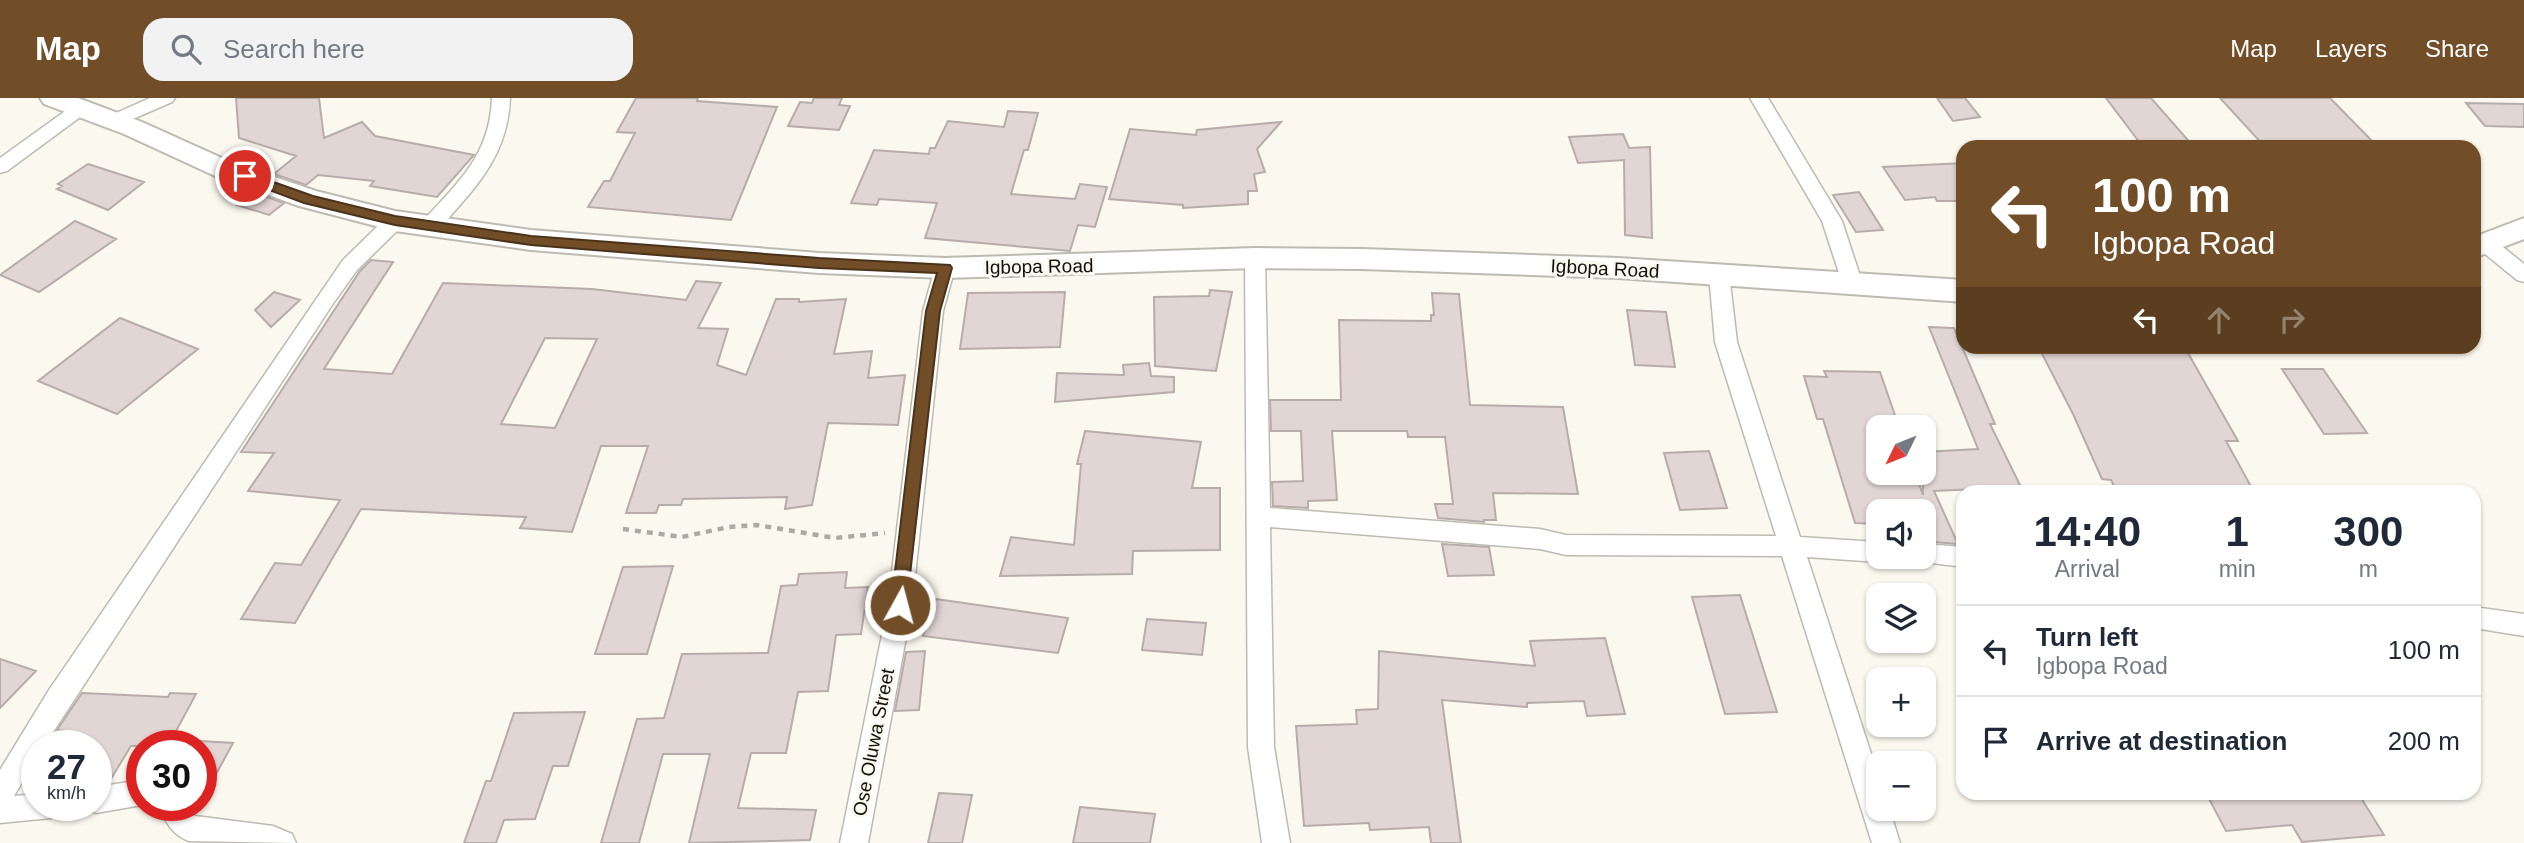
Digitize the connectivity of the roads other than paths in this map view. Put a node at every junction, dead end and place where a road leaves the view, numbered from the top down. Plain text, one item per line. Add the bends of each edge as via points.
1 (53, 98) edge
2 (166, 98) edge
3 (501, 98) edge
4 (1759, 98) edge
5 (82, 108) junction
6 (113, 121) junction
7 (0, 167) edge
8 (395, 221) junction
9 (430, 226) junction
10 (2524, 228) edge
11 (2481, 246) edge
12 (2481, 247) edge
13 (1255, 258) junction
14 (945, 268) junction
15 (1719, 274) junction
16 (2524, 275) edge
17 (1852, 282) junction
18 (1956, 290) edge
19 (1257, 517) junction
20 (1790, 546) junction
21 (1866, 551) edge
22 (1936, 555) edge
23 (1956, 556) edge
24 (2481, 618) edge
25 (2524, 625) edge
26 (0, 794) edge
27 (21, 808) edge
28 (0, 810) edge
29 (181, 821) edge
30 (282, 843) edge
31 (854, 843) edge
32 (1276, 843) edge
33 (1886, 843) edge

1 - 5 street, Igbopa Road
2 - 6 street
3 - 9 street via 502,119 494,147
4 - 17 street via 1832,221
5 - 6 street, Igbopa Road
5 - 7 street
6 - 8 street, Igbopa Road via 223,169 309,199
8 - 9 street, Igbopa Road
8 - 26 street via 349,265 58,698
9 - 14 street, Igbopa Road via 531,240 819,263
10 - 11 street
12 - 16 street
13 - 14 street, Igbopa Road
13 - 15 street, Igbopa Road
13 - 19 street
14 - 31 street, Ose Oluwa Street via 933,311 900,605
15 - 17 street, Igbopa Road
15 - 20 street via 1726,342
17 - 18 street, Igbopa Road
19 - 20 street via 1540,539 1566,545
19 - 32 street via 1261,747
20 - 21 street
20 - 33 street
22 - 23 street
24 - 25 street
27 - 28 street
29 - 30 street via 189,828

